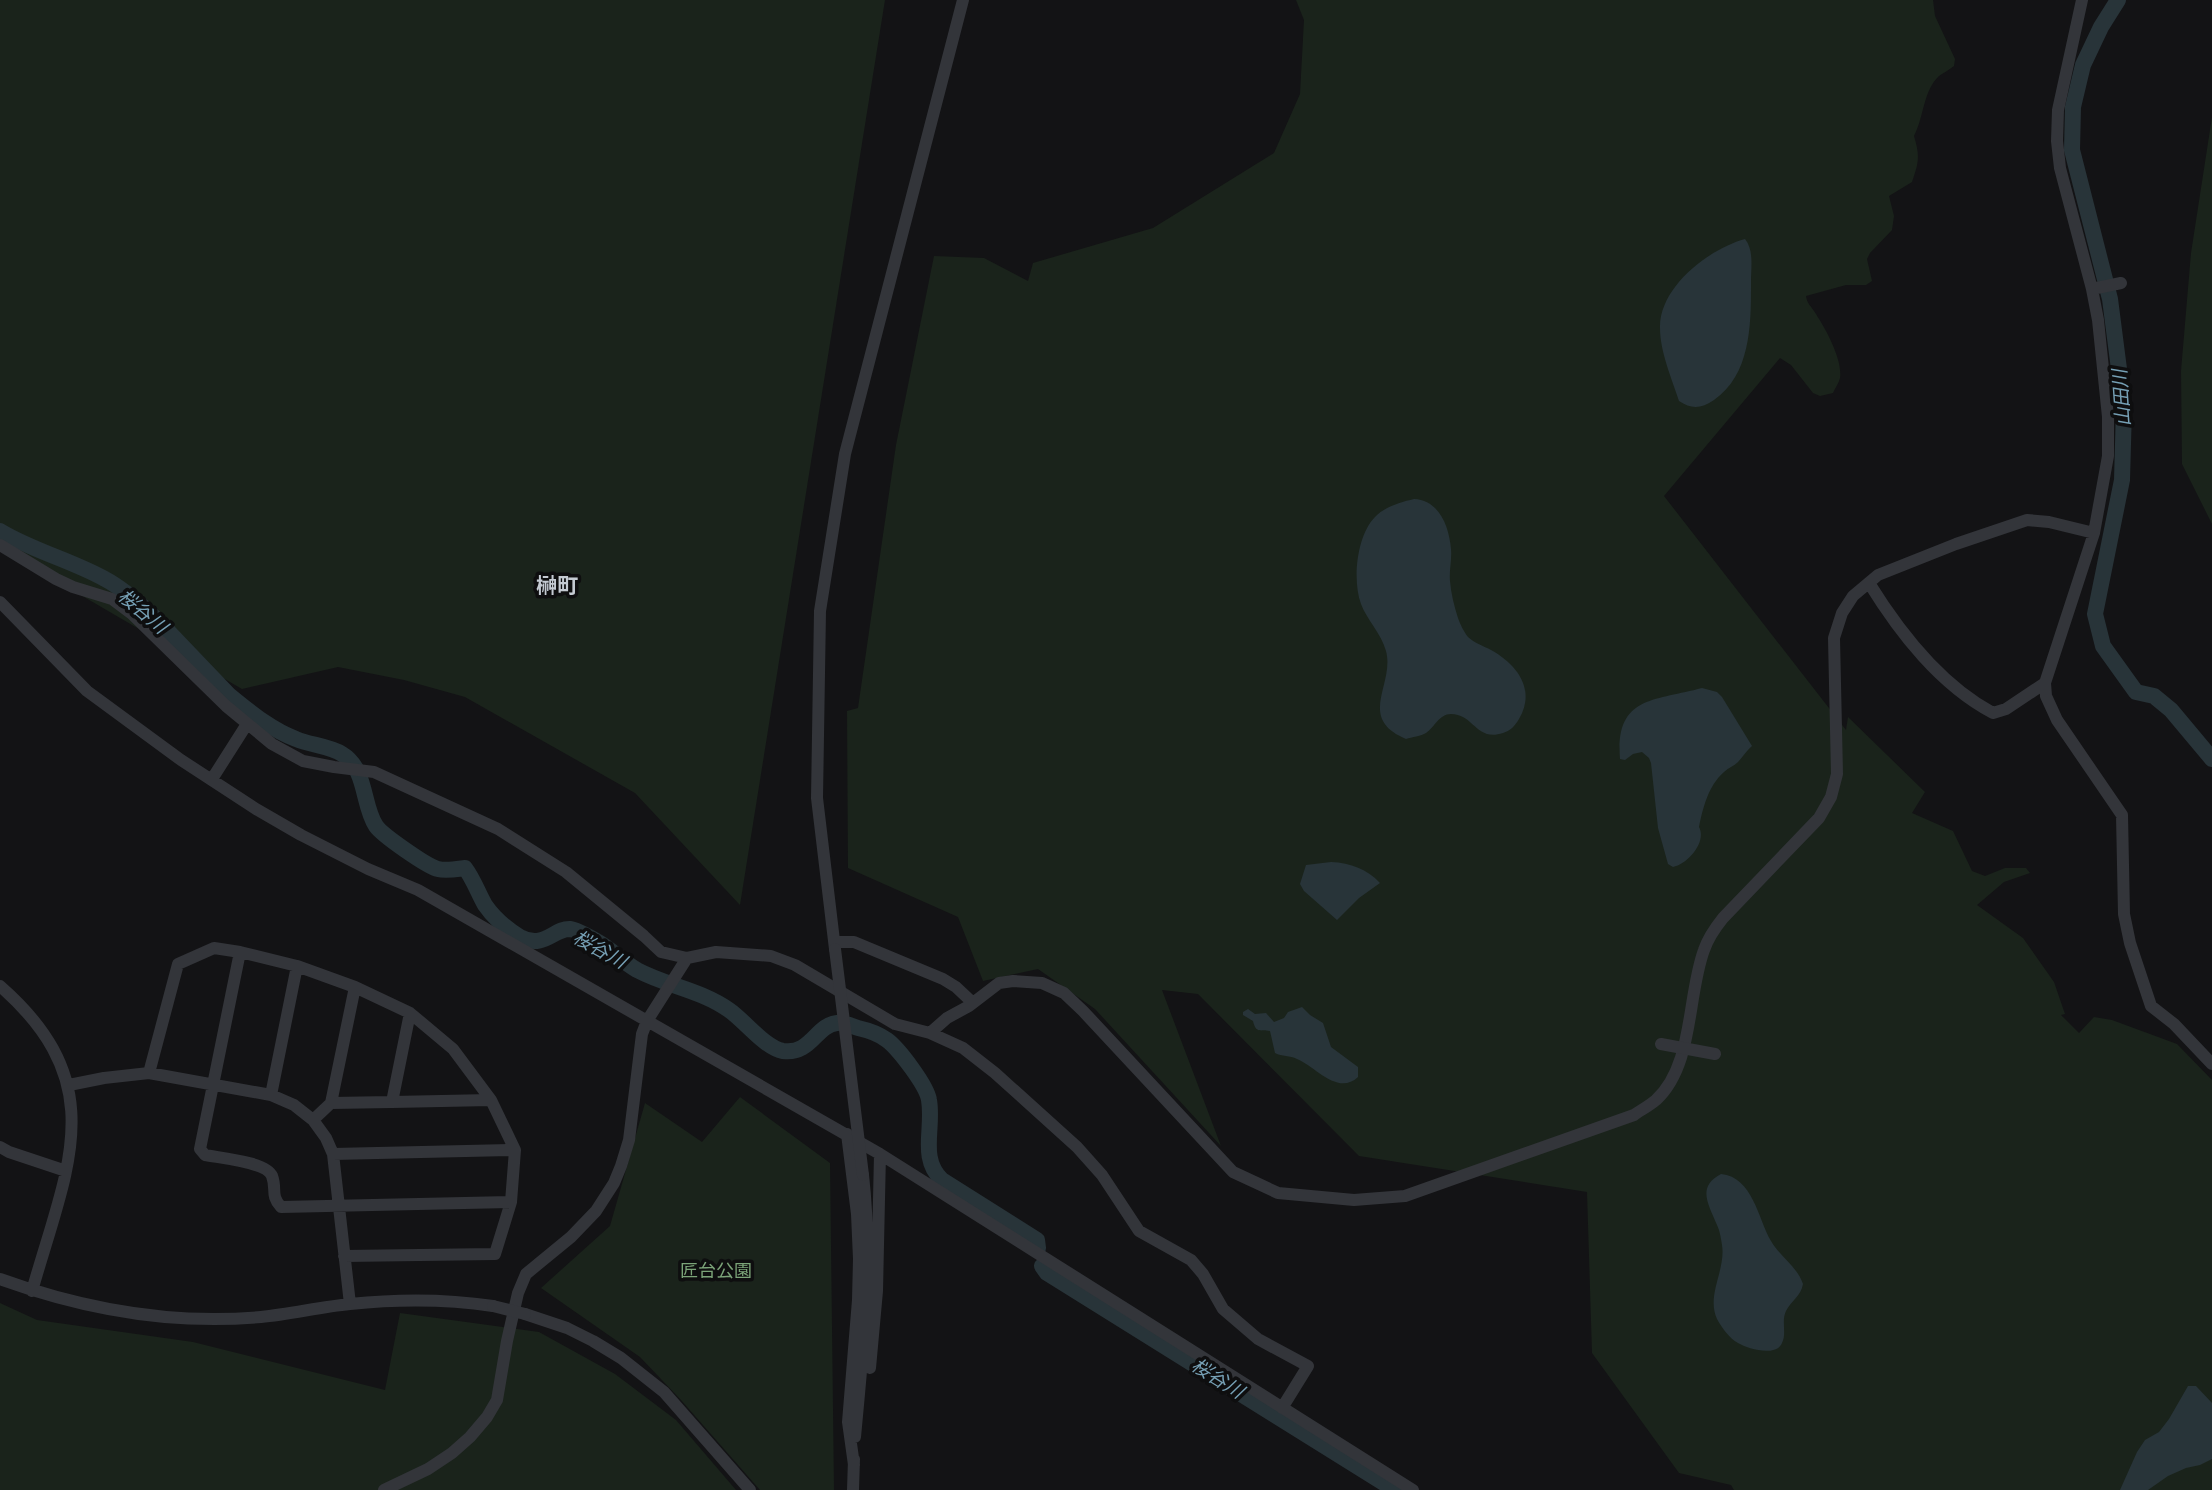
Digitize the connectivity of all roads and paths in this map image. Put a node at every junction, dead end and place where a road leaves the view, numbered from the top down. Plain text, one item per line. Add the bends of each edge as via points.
1 (963, 0) edge
2 (2082, 0) edge
3 (2121, 283) dead end
4 (2092, 289) junction
5 (2094, 533) junction
6 (0, 545) edge
7 (1869, 583) junction
8 (0, 602) edge
9 (2045, 683) junction
10 (247, 724) junction
11 (212, 779) junction
12 (835, 946) junction
13 (240, 952) junction
14 (687, 958) junction
15 (297, 966) junction
16 (0, 986) edge
17 (355, 987) junction
18 (973, 1003) junction
19 (410, 1013) junction
20 (648, 1021) junction
21 (930, 1033) junction
22 (1661, 1044) dead end
23 (1715, 1054) dead end
24 (2212, 1064) edge
25 (149, 1073) junction
26 (69, 1085) junction
27 (214, 1085) junction
28 (271, 1095) junction
29 (491, 1100) junction
30 (392, 1102) junction
31 (331, 1103) junction
32 (313, 1120) junction
33 (847, 1134) junction
34 (0, 1147) edge
35 (515, 1150) junction
36 (333, 1154) junction
37 (880, 1154) junction
38 (66, 1171) junction
39 (511, 1202) junction
40 (339, 1205) junction
41 (344, 1256) junction
42 (0, 1279) edge
43 (32, 1291) junction
44 (350, 1304) junction
45 (1282, 1408) junction
46 (854, 1465) junction
47 (384, 1490) edge
48 (750, 1490) edge
49 (853, 1490) edge
50 (1413, 1490) edge

1 - 12 street via 845,454 820,611 817,798
2 - 4 street via 2058,110 2057,141
3 - 4 street
4 - 5 street via 2108,417 2108,456
5 - 7 street via 2027,520 1878,575
5 - 9 street
6 - 10 street via 73,587 112,599
7 - 9 street via 1918,650 1972,702 1993,713
7 - 18 street via 1842,613 1835,638 1837,774 1831,797 1819,818 1710,936 1679,1064 1657,1099 1633,1115 1405,1196 1354,1200 1278,1193 1233,1172 1065,993 1042,983 1013,981 999,983
8 - 11 street via 87,691
9 - 24 street via 2057,720 2122,816 2124,914 2151,1006
10 - 11 street
10 - 14 street via 303,761 374,772 498,829 566,872 661,952
11 - 20 street via 301,835 418,890
12 - 18 street via 854,943 943,979
12 - 46 street, bridge via 868,1249
13 - 15 street
13 - 25 street via 214,948 178,964
13 - 27 street
14 - 20 street
14 - 21 street via 716,952 771,956 795,965 895,1024
15 - 17 street
15 - 28 street
16 - 26 street via 46,1035
17 - 19 street
17 - 31 street
18 - 21 street
19 - 29 street via 453,1049
19 - 30 street
20 - 33 street
20 - 47 street via 642,1034 629,1140 614,1182 596,1211 526,1274 518,1293 497,1400 452,1453
21 - 45 street via 963,1048 1077,1147 1139,1231 1191,1260 1223,1309 1258,1339 1308,1366
22 - 23 street, bridge
25 - 26 street
25 - 27 street
26 - 38 street via 73,1123
27 - 28 street
27 - 40 street via 200,1149 205,1155 264,1167 272,1175 275,1200 281,1207
28 - 32 street
29 - 30 street
29 - 35 street
30 - 31 street
31 - 32 street
32 - 36 street
33 - 37 street
33 - 46 street via 859,1259 848,1422
34 - 38 street
35 - 36 street
35 - 39 street
36 - 40 street
37 - 45 street
37 - 46 street via 876,1316
38 - 43 street
39 - 40 street
39 - 41 street via 495,1254
40 - 41 street
41 - 44 street
42 - 43 street
43 - 44 street via 177,1318 261,1317
44 - 48 street, bridge via 459,1301 567,1328 621,1358 664,1392
45 - 50 street
46 - 49 street

